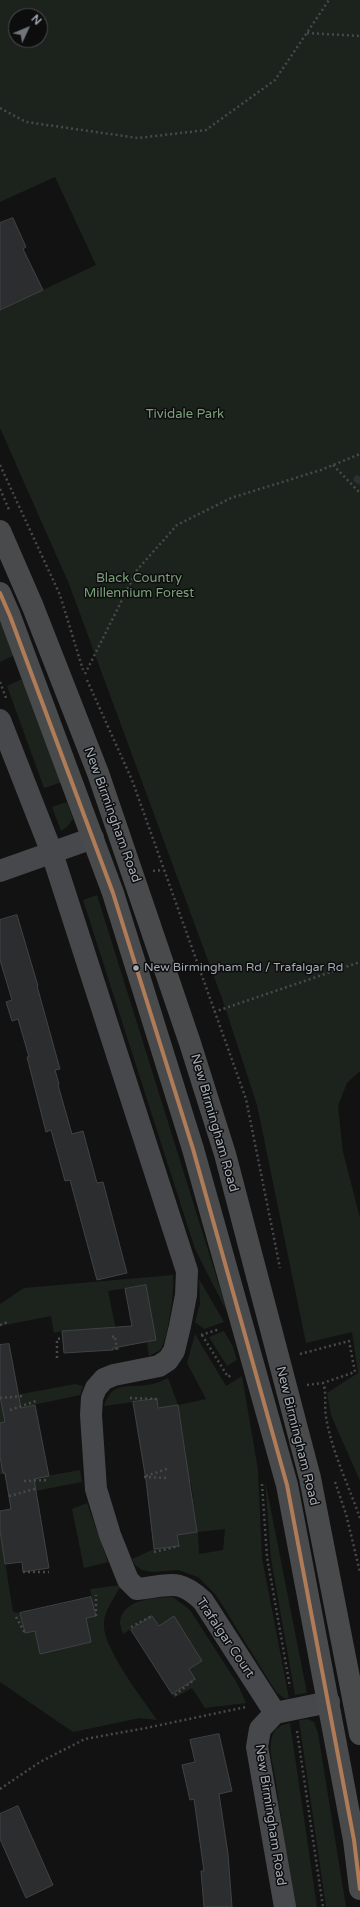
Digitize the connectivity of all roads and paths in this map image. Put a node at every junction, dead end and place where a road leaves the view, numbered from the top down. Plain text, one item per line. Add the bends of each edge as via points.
1 (329, 0) edge
2 (307, 33) junction
3 (360, 36) edge
4 (0, 108) edge
5 (360, 454) edge
6 (0, 465) edge
7 (333, 465) junction
8 (360, 493) edge
9 (0, 531) edge
10 (0, 593) edge
11 (85, 674) junction
12 (0, 720) edge
13 (118, 830) junction
14 (93, 838) junction
15 (52, 854) junction
16 (0, 871) edge
17 (360, 962) edge
18 (214, 1012) junction
19 (270, 1221) dead end
20 (181, 1318) junction
21 (8, 1322) dead end
22 (0, 1325) edge
23 (223, 1328) dead end
24 (202, 1335) junction
25 (112, 1337) dead end
26 (63, 1338) dead end
27 (349, 1342) dead end
28 (117, 1355) dead end
29 (57, 1358) dead end
30 (228, 1377) dead end
31 (22, 1396) dead end
32 (0, 1398) edge
33 (130, 1398) dead end
34 (157, 1399) dead end
35 (36, 1401) dead end
36 (10, 1410) dead end
37 (167, 1469) dead end
38 (333, 1476) dead end
39 (168, 1478) dead end
40 (24, 1480) dead end
41 (48, 1480) dead end
42 (35, 1489) dead end
43 (9, 1496) dead end
44 (360, 1518) edge
45 (178, 1546) dead end
46 (154, 1552) dead end
47 (23, 1572) dead end
48 (49, 1572) dead end
49 (360, 1572) edge
50 (96, 1595) dead end
51 (96, 1616) dead end
52 (152, 1616) dead end
53 (16, 1617) dead end
54 (131, 1627) dead end
55 (25, 1634) dead end
56 (194, 1679) dead end
57 (175, 1695) dead end
58 (329, 1702) junction
59 (279, 1708) junction
60 (360, 1734) edge
61 (0, 1789) edge
62 (360, 1889) edge
63 (285, 1907) edge
64 (322, 1907) edge

1 - 2 path
2 - 3 path
2 - 4 path via 275,80 206,130 138,138 26,122
5 - 7 path
6 - 11 path via 60,595
7 - 8 path
7 - 11 path via 230,498 178,525 137,570
9 - 13 highway, New Birmingham Road via 33,607
10 - 14 highway, New Birmingham Road
11 - 18 path via 132,780
12 - 15 street
13 - 14 highway
13 - 60 highway, New Birmingham Road via 225,1154 310,1478
14 - 15 street
14 - 58 highway, New Birmingham Road via 113,893 193,1149 287,1485
15 - 16 street
15 - 20 street, Trafalgar Court via 187,1271 186,1295
17 - 18 path
18 - 19 path via 246,1099
20 - 24 path
20 - 59 street, Trafalgar Court via 174,1351 168,1360 159,1366 114,1375 104,1379 96,1388 92,1398 91,1414 96,1489 110,1536 128,1580 137,1589 180,1585 193,1591 203,1601
21 - 22 path
23 - 24 path
24 - 30 path
25 - 28 path via 115,1336
26 - 29 path via 57,1339
27 - 44 path via 355,1372 323,1384 326,1417
31 - 32 path
33 - 34 path
35 - 36 path
37 - 39 path via 145,1476
38 - 49 path via 346,1514
40 - 41 path
42 - 43 path
45 - 46 path
47 - 48 path
50 - 51 path
52 - 54 path
53 - 55 path
56 - 57 path
58 - 59 street
58 - 62 highway, New Birmingham Road via 354,1840
59 - 61 path via 85,1739 40,1762
59 - 63 street, New Birmingham Road via 260,1729 257,1747
59 - 64 path

